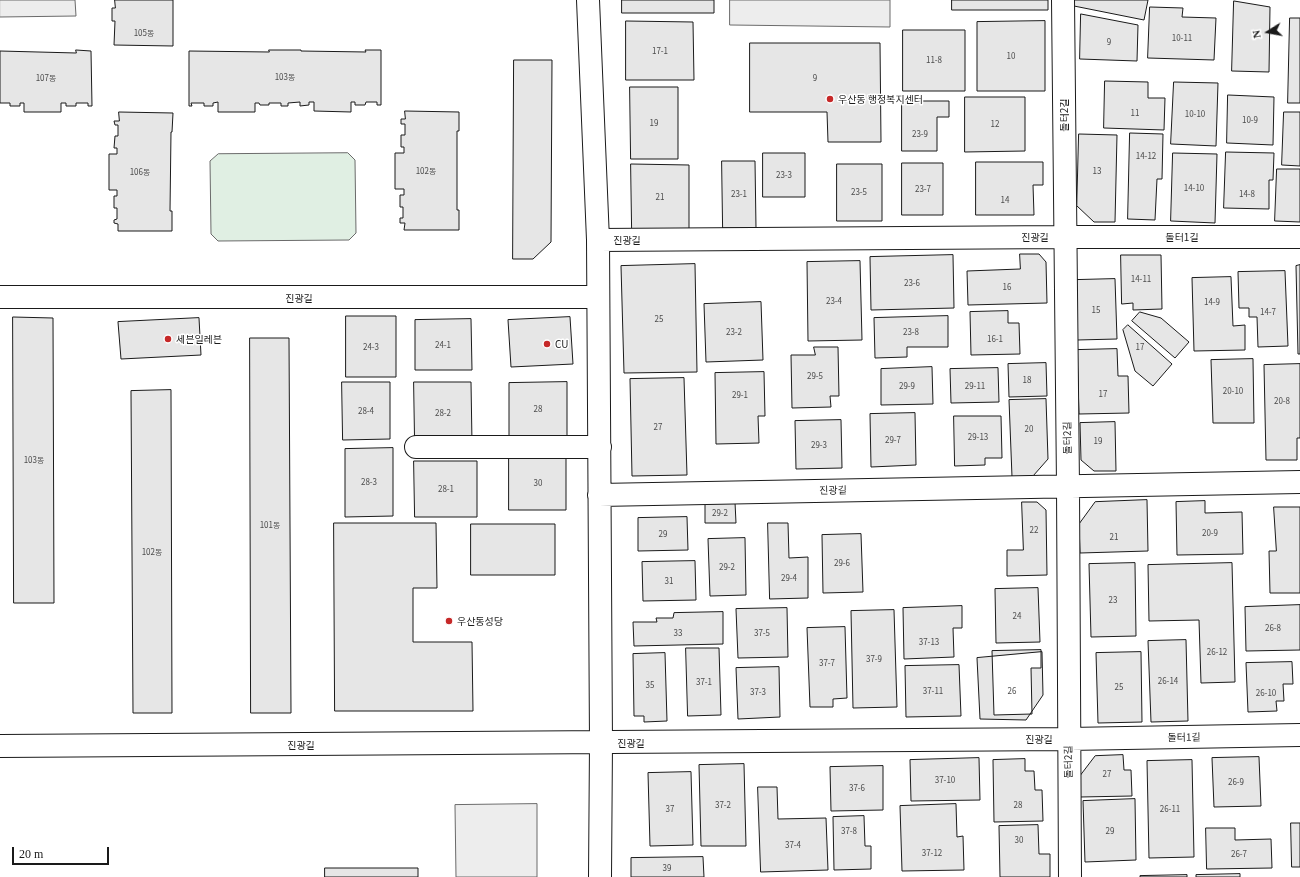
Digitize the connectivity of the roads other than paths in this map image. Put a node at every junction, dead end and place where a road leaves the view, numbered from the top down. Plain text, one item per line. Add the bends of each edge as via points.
1 (588, 0) edge
2 (1063, 0) edge
3 (1064, 237) junction
4 (1300, 237) edge
5 (598, 240) junction
6 (0, 297) edge
7 (598, 298) junction
8 (416, 447) dead end
9 (600, 447) junction
10 (1300, 482) edge
11 (1068, 486) junction
12 (599, 495) junction
13 (1300, 735) edge
14 (1068, 739) junction
15 (601, 743) junction
16 (0, 746) edge
17 (600, 877) edge
18 (1070, 877) edge

1 - 5 street, 진광길
2 - 3 street, 돌터2길
3 - 4 street, 돌터1길
3 - 5 street, 진광길
3 - 11 street, 돌터2길
5 - 7 street, 진광길
6 - 7 street, 진광길
7 - 9 street, 진광길
8 - 9 street
9 - 12 street, 진광길
10 - 11 street
11 - 12 street, 진광길
11 - 14 street, 돌터2길
12 - 15 street, 진광길
13 - 14 street, 돌터1길
14 - 15 street, 진광길
14 - 18 street, 돌터2길
15 - 16 street, 진광길
15 - 17 street, 진광길

